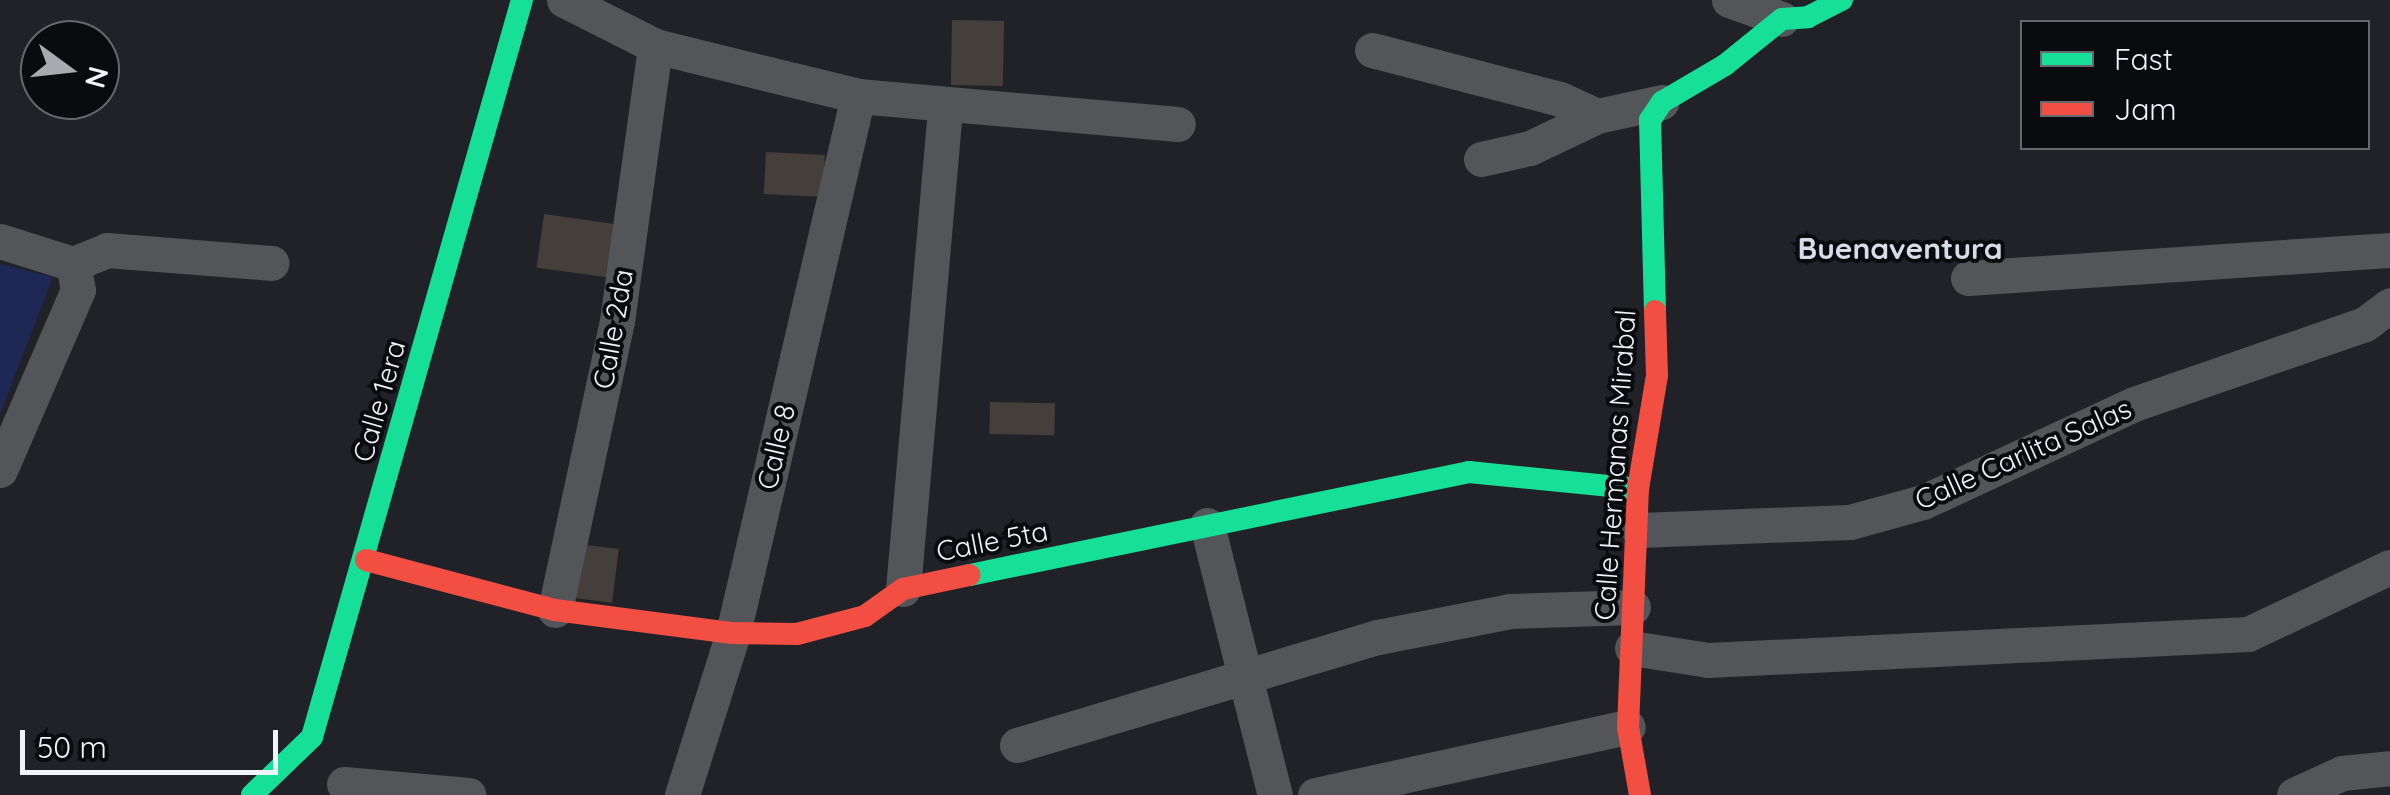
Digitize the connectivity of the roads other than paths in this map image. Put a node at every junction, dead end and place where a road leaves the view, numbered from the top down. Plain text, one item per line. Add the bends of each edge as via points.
1 (522, 0) edge
2 (564, 0) edge
3 (1729, 0) edge
4 (1842, 0) edge
5 (1782, 19) junction
6 (656, 46) junction
7 (1372, 50) dead end
8 (858, 96) junction
9 (1662, 102) junction
10 (945, 105) junction
11 (1598, 116) junction
12 (1178, 124) dead end
13 (1481, 159) dead end
14 (0, 242) edge
15 (2390, 250) edge
16 (74, 264) junction
17 (272, 264) dead end
18 (1968, 278) dead end
19 (2390, 306) edge
20 (0, 470) edge
21 (1638, 488) junction
22 (1207, 525) junction
23 (1638, 530) junction
24 (366, 560) junction
25 (2390, 567) edge
26 (904, 589) junction
27 (1633, 607) junction
28 (556, 610) junction
29 (733, 632) junction
30 (1632, 648) junction
31 (1248, 676) junction
32 (1628, 727) junction
33 (312, 738) junction
34 (1017, 744) dead end
35 (2390, 768) edge
36 (346, 789) edge
37 (252, 795) edge
38 (469, 795) edge
39 (682, 795) edge
40 (1275, 795) edge
41 (1315, 795) edge
42 (1640, 795) edge
43 (2294, 795) edge

1 - 24 street, Calle 1era
2 - 6 street
3 - 5 street
4 - 5 street via 1808,18
5 - 9 street via 1725,65
6 - 8 street
6 - 28 street, Calle 2da via 616,321
7 - 11 street
8 - 10 street
8 - 29 street, Calle 8
9 - 11 street
9 - 21 street, Calle Hermanas Mirabal via 1650,120 1657,375
10 - 12 street
10 - 26 street
11 - 13 street via 1530,148
14 - 16 street
15 - 18 street
16 - 17 street via 107,250
16 - 20 street via 78,290
19 - 23 street, Calle Carlita Salas via 2365,324 2134,404 1924,502 1850,522
21 - 22 street, Calle 5ta via 1469,472
21 - 23 street, Calle Hermanas Mirabal
22 - 26 street, Calle 5ta
22 - 31 street
23 - 27 street, Calle Hermanas Mirabal
24 - 28 street, Calle 5ta
24 - 33 street, Calle 1era
25 - 30 street via 2248,634 1708,660
26 - 29 street, Calle 5ta via 866,616 797,634
27 - 30 street, Calle Hermanas Mirabal
27 - 31 street via 1510,611 1378,637
28 - 29 street, Calle 5ta
29 - 39 street, Calle 8
30 - 32 street, Calle Hermanas Mirabal
31 - 34 street
31 - 40 street
32 - 41 street
32 - 42 street, Calle Hermanas Mirabal
33 - 36 street
33 - 37 street, Calle 1era
35 - 43 street via 2342,772
36 - 38 street

